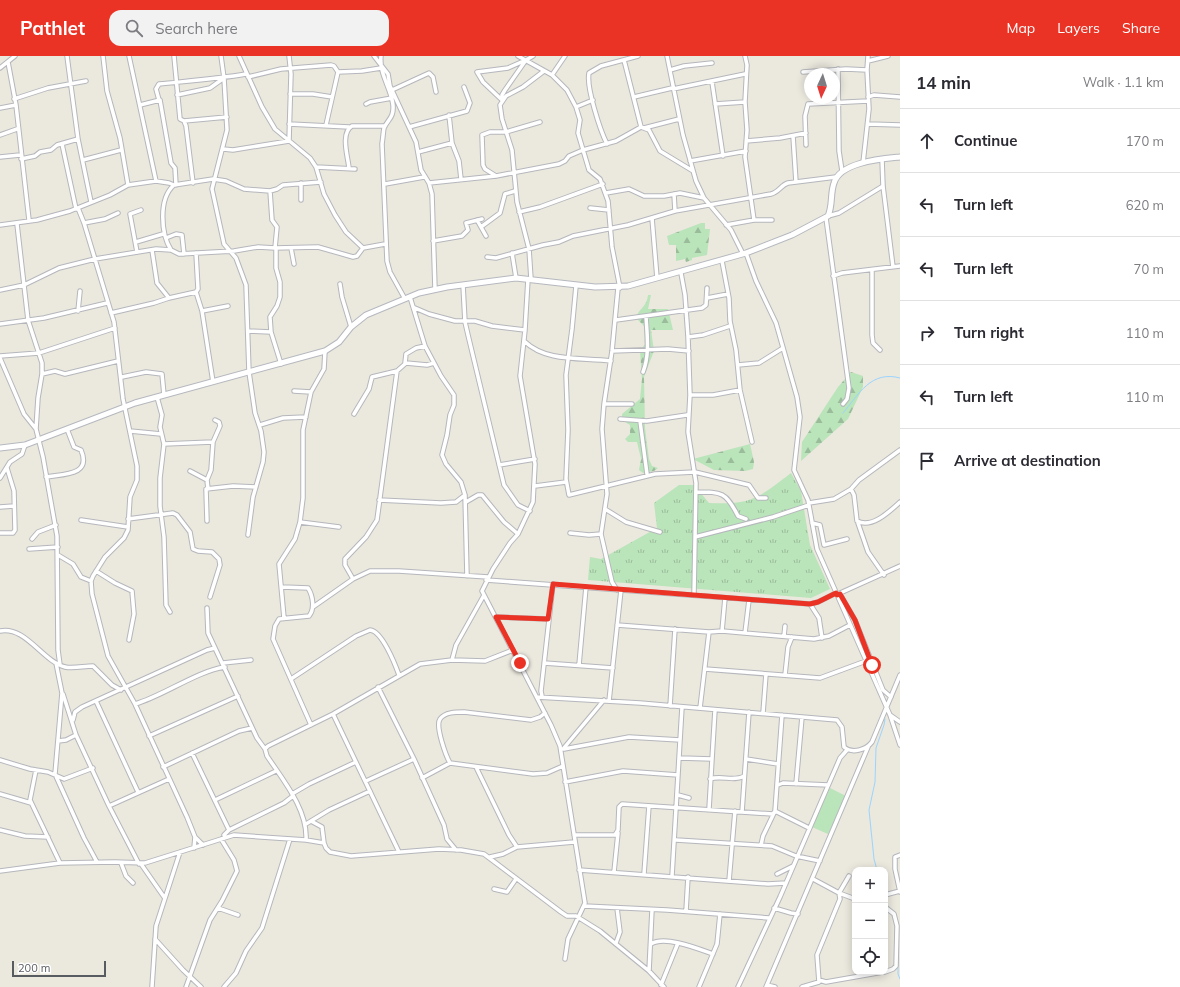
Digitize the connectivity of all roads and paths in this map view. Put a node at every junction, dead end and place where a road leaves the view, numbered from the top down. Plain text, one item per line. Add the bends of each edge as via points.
1 (14, 56) edge
2 (67, 56) edge
3 (103, 56) edge
4 (129, 56) edge
5 (174, 56) edge
6 (221, 56) edge
7 (239, 56) edge
8 (289, 56) edge
9 (374, 56) edge
10 (381, 56) edge
11 (518, 56) edge
12 (533, 56) edge
13 (565, 56) edge
14 (638, 56) edge
15 (667, 56) edge
16 (745, 56) edge
17 (888, 56) edge
18 (868, 58) edge
19 (526, 60) junction
20 (624, 60) junction
21 (8, 62) junction
22 (381, 63) junction
23 (712, 63) dead end
24 (0, 68) edge
25 (290, 68) junction
26 (381, 68) junction
27 (840, 69) edge
28 (670, 70) junction
29 (867, 70) junction
30 (544, 71) junction
31 (338, 72) junction
32 (745, 74) junction
33 (247, 75) junction
34 (552, 75) junction
35 (224, 78) junction
36 (86, 81) dead end
37 (176, 82) junction
38 (712, 82) junction
39 (71, 84) junction
40 (464, 87) dead end
41 (672, 88) junction
42 (392, 90) junction
43 (436, 92) dead end
44 (290, 94) junction
45 (177, 95) junction
46 (332, 97) junction
47 (634, 97) junction
48 (868, 97) junction
49 (900, 97) edge
50 (392, 98) junction
51 (14, 99) junction
52 (159, 100) junction
53 (502, 100) junction
54 (593, 100) junction
55 (745, 102) junction
56 (840, 103) edge
57 (366, 104) dead end
58 (714, 104) junction
59 (808, 104) edge
60 (839, 104) edge
61 (16, 105) junction
62 (140, 105) junction
63 (576, 107) junction
64 (0, 108) edge
65 (449, 115) junction
66 (227, 116) junction
67 (679, 119) junction
68 (184, 121) junction
69 (540, 122) dead end
70 (289, 124) junction
71 (868, 124) junction
72 (326, 125) junction
73 (900, 125) edge
74 (385, 126) junction
75 (349, 127) junction
76 (409, 127) junction
77 (643, 127) junction
78 (17, 129) junction
79 (506, 132) junction
80 (806, 133) junction
81 (0, 135) edge
82 (793, 136) junction
83 (78, 140) junction
84 (289, 141) junction
85 (746, 141) junction
86 (452, 143) junction
87 (62, 144) junction
88 (607, 144) junction
89 (806, 145) dead end
90 (223, 149) junction
91 (121, 150) junction
92 (583, 150) junction
93 (746, 151) junction
94 (418, 152) junction
95 (723, 156) junction
96 (0, 157) edge
97 (21, 157) junction
98 (900, 157) edge
99 (882, 159) junction
100 (83, 160) junction
101 (690, 161) junction
102 (863, 163) junction
103 (316, 167) junction
104 (349, 168) junction
105 (355, 169) dead end
106 (842, 170) junction
107 (693, 171) junction
108 (514, 172) junction
109 (496, 176) junction
110 (424, 177) junction
111 (836, 177) junction
112 (213, 179) junction
113 (461, 179) junction
114 (156, 181) junction
115 (193, 182) junction
116 (321, 182) junction
117 (796, 182) junction
118 (301, 183) junction
119 (428, 183) junction
120 (385, 184) junction
121 (603, 184) junction
122 (128, 185) junction
123 (175, 185) junction
124 (883, 186) junction
125 (270, 191) junction
126 (516, 191) junction
127 (606, 194) junction
128 (674, 194) junction
129 (750, 197) junction
130 (704, 198) junction
131 (301, 200) dead end
132 (91, 202) junction
133 (711, 206) junction
134 (77, 208) junction
135 (590, 208) dead end
136 (141, 210) dead end
137 (609, 210) junction
138 (675, 211) junction
139 (519, 212) junction
140 (118, 213) dead end
141 (827, 217) junction
142 (652, 218) junction
143 (482, 219) dead end
144 (29, 220) junction
145 (477, 220) junction
146 (754, 220) junction
147 (772, 220) dead end
148 (84, 223) junction
149 (17, 224) junction
150 (0, 225) edge
151 (726, 225) junction
152 (481, 227) junction
153 (610, 229) junction
154 (163, 234) junction
155 (486, 236) dead end
156 (166, 238) junction
157 (433, 241) junction
158 (136, 242) junction
159 (385, 244) junction
160 (275, 248) junction
161 (291, 248) junction
162 (363, 248) junction
163 (530, 249) junction
164 (152, 250) junction
165 (171, 250) junction
166 (230, 251) junction
167 (137, 252) junction
168 (196, 253) junction
169 (512, 253) junction
170 (184, 254) junction
171 (745, 254) junction
172 (486, 257) dead end
173 (95, 259) junction
174 (722, 261) junction
175 (294, 264) dead end
176 (900, 266) edge
177 (894, 267) junction
178 (872, 270) junction
179 (681, 273) junction
180 (833, 276) junction
181 (516, 278) junction
182 (657, 278) junction
183 (530, 279) junction
184 (340, 284) dead end
185 (463, 284) junction
186 (24, 285) junction
187 (576, 286) junction
188 (619, 288) junction
189 (707, 288) dead end
190 (435, 289) junction
191 (0, 290) edge
192 (80, 291) dead end
193 (196, 292) junction
194 (728, 294) junction
195 (168, 298) junction
196 (408, 298) junction
197 (707, 298) junction
198 (107, 303) junction
199 (228, 306) dead end
200 (415, 308) junction
201 (78, 311) junction
202 (202, 311) junction
203 (687, 311) junction
204 (111, 313) junction
205 (646, 316) junction
206 (28, 320) junction
207 (616, 320) junction
208 (465, 322) junction
209 (0, 324) edge
210 (730, 326) junction
211 (351, 327) junction
212 (115, 328) junction
213 (525, 330) junction
214 (248, 331) junction
215 (271, 332) junction
216 (688, 338) junction
217 (524, 341) junction
218 (425, 346) junction
219 (783, 348) junction
220 (648, 350) junction
221 (689, 350) junction
222 (880, 350) dead end
223 (325, 351) junction
224 (612, 351) junction
225 (39, 353) junction
226 (0, 357) edge
227 (567, 357) junction
228 (611, 361) junction
229 (118, 362) junction
230 (434, 363) junction
231 (281, 364) junction
232 (405, 364) junction
233 (738, 365) junction
234 (397, 371) junction
235 (249, 372) junction
236 (643, 372) dead end
237 (42, 374) junction
238 (122, 377) junction
239 (214, 382) junction
240 (740, 390) junction
241 (294, 391) dead end
242 (311, 392) junction
243 (164, 395) junction
244 (157, 396) junction
245 (690, 396) junction
246 (604, 404) junction
247 (632, 404) dead end
248 (843, 404) dead end
249 (125, 407) junction
250 (354, 414) dead end
251 (687, 415) junction
252 (306, 417) junction
253 (620, 419) dead end
254 (215, 420) dead end
255 (640, 421) junction
256 (260, 425) junction
257 (36, 429) junction
258 (67, 429) junction
259 (130, 431) junction
260 (161, 434) junction
261 (38, 440) junction
262 (213, 442) junction
263 (752, 442) dead end
264 (164, 444) junction
265 (26, 445) junction
266 (0, 448) edge
267 (900, 450) edge
268 (535, 459) junction
269 (499, 465) junction
270 (7, 468) junction
271 (190, 471) dead end
272 (694, 472) junction
273 (647, 474) junction
274 (46, 477) junction
275 (0, 478) edge
276 (207, 480) junction
277 (566, 482) junction
278 (606, 485) junction
279 (535, 486) junction
280 (256, 487) junction
281 (208, 489) junction
282 (851, 489) junction
283 (696, 492) junction
284 (465, 495) junction
285 (766, 498) dead end
286 (379, 500) junction
287 (466, 502) junction
288 (900, 502) edge
289 (809, 504) junction
290 (14, 506) junction
291 (0, 507) edge
292 (605, 509) junction
293 (530, 511) junction
294 (160, 516) junction
295 (128, 519) junction
296 (746, 519) dead end
297 (81, 520) dead end
298 (207, 520) dead end
299 (300, 522) junction
300 (858, 522) junction
301 (812, 523) junction
302 (56, 525) junction
303 (128, 527) junction
304 (339, 527) dead end
305 (660, 532) dead end
306 (0, 533) edge
307 (570, 533) dead end
308 (518, 534) junction
309 (601, 534) junction
310 (248, 535) dead end
311 (695, 537) junction
312 (32, 539) dead end
313 (847, 539) dead end
314 (58, 547) junction
315 (29, 549) dead end
316 (58, 555) junction
317 (900, 566) edge
318 (96, 571) junction
319 (884, 574) junction
320 (467, 576) junction
321 (353, 579) junction
322 (487, 579) junction
323 (91, 581) junction
324 (553, 584) junction
325 (282, 587) junction
326 (586, 587) junction
327 (619, 590) junction
328 (838, 594) junction
329 (484, 595) junction
330 (694, 595) junction
331 (210, 597) dead end
332 (725, 598) junction
333 (749, 600) junction
334 (818, 602) junction
335 (810, 604) junction
336 (312, 607) junction
337 (207, 608) dead end
338 (814, 608) junction
339 (170, 612) dead end
340 (496, 617) junction
341 (284, 618) junction
342 (548, 619) junction
343 (617, 625) junction
344 (850, 625) junction
345 (785, 626) dead end
346 (676, 629) junction
347 (0, 631) edge
348 (722, 631) junction
349 (709, 632) junction
350 (745, 633) junction
351 (784, 636) junction
352 (792, 637) junction
353 (822, 638) junction
354 (129, 640) dead end
355 (216, 648) junction
356 (513, 650) junction
357 (251, 660) dead end
358 (452, 660) junction
359 (866, 661) junction
360 (544, 663) junction
361 (58, 664) junction
362 (224, 665) junction
363 (579, 665) junction
364 (613, 668) junction
365 (705, 669) junction
366 (766, 674) junction
367 (399, 675) junction
368 (785, 675) junction
369 (900, 675) edge
370 (291, 679) junction
371 (378, 687) junction
372 (125, 688) junction
373 (121, 690) junction
374 (62, 693) junction
375 (238, 696) junction
376 (542, 696) junction
377 (537, 697) junction
378 (891, 697) junction
379 (604, 700) junction
380 (96, 701) junction
381 (609, 701) junction
382 (135, 704) junction
383 (670, 706) junction
384 (682, 707) junction
385 (700, 708) junction
386 (886, 708) junction
387 (715, 710) junction
388 (749, 712) junction
389 (545, 713) junction
390 (763, 713) junction
391 (334, 714) junction
392 (782, 715) junction
393 (890, 715) junction
394 (802, 717) junction
395 (73, 720) junction
396 (900, 722) edge
397 (311, 725) junction
398 (252, 728) junction
399 (76, 735) junction
400 (149, 736) junction
401 (680, 740) junction
402 (58, 741) junction
403 (900, 745) edge
404 (869, 746) junction
405 (265, 749) junction
406 (562, 750) junction
407 (848, 750) junction
408 (192, 753) junction
409 (680, 758) junction
410 (414, 759) junction
411 (712, 759) junction
412 (746, 759) junction
413 (0, 760) edge
414 (356, 762) junction
415 (450, 763) junction
416 (778, 764) junction
417 (163, 766) junction
418 (563, 766) junction
419 (476, 767) junction
420 (92, 768) junction
421 (36, 770) junction
422 (276, 771) junction
423 (678, 775) junction
424 (56, 776) junction
425 (744, 776) junction
426 (422, 778) junction
427 (64, 779) junction
428 (169, 779) junction
429 (710, 780) junction
430 (778, 780) junction
431 (366, 781) junction
432 (60, 782) junction
433 (565, 782) junction
434 (783, 783) junction
435 (796, 784) junction
436 (828, 784) junction
437 (778, 785) junction
438 (370, 791) junction
439 (138, 792) junction
440 (0, 794) edge
441 (293, 795) junction
442 (678, 795) junction
443 (689, 798) dead end
444 (215, 800) junction
445 (31, 804) junction
446 (109, 806) junction
447 (649, 806) junction
448 (678, 807) junction
449 (709, 809) junction
450 (735, 811) junction
451 (742, 812) junction
452 (774, 812) junction
453 (311, 820) junction
454 (306, 824) junction
455 (809, 828) junction
456 (0, 830) edge
457 (229, 830) junction
458 (618, 833) junction
459 (574, 835) junction
460 (195, 837) junction
461 (48, 838) junction
462 (223, 838) junction
463 (290, 839) junction
464 (306, 840) junction
465 (676, 840) junction
466 (574, 842) junction
467 (324, 843) junction
468 (732, 844) junction
469 (203, 845) junction
470 (761, 845) junction
471 (517, 847) junction
472 (194, 848) junction
473 (456, 850) junction
474 (180, 852) junction
475 (399, 852) junction
476 (900, 855) edge
477 (796, 856) junction
478 (490, 857) junction
479 (820, 861) junction
480 (97, 862) junction
481 (121, 862) junction
482 (60, 863) junction
483 (140, 864) junction
484 (793, 866) junction
485 (579, 870) junction
486 (0, 871) edge
487 (614, 872) junction
488 (644, 874) junction
489 (777, 874) dead end
490 (672, 876) junction
491 (850, 876) dead end
492 (688, 877) junction
493 (516, 879) junction
494 (813, 879) junction
495 (728, 881) junction
496 (133, 883) dead end
497 (786, 883) junction
498 (494, 889) dead end
499 (900, 892) edge
500 (839, 893) junction
501 (888, 894) edge
502 (164, 897) junction
503 (852, 898) edge
504 (584, 906) junction
505 (218, 908) junction
506 (617, 908) junction
507 (774, 908) junction
508 (888, 909) edge
509 (652, 910) junction
510 (686, 911) junction
511 (720, 914) junction
512 (798, 914) junction
513 (238, 915) dead end
514 (578, 918) junction
515 (769, 918) junction
516 (155, 939) junction
517 (616, 943) junction
518 (678, 943) junction
519 (651, 944) junction
520 (713, 954) junction
521 (565, 959) dead end
522 (649, 971) junction
523 (888, 971) edge
524 (867, 975) edge
525 (190, 976) junction
526 (819, 980) junction
527 (663, 986) edge
528 (766, 986) edge
529 (152, 987) edge
530 (186, 987) edge
531 (201, 987) edge
532 (224, 987) edge
533 (699, 987) edge
534 (738, 987) edge
535 (775, 987) edge
536 (802, 987) edge

1 - 21 street
2 - 39 street
3 - 91 street via 107,91
4 - 62 street
5 - 37 street
6 - 35 street
7 - 33 street
8 - 25 street
9 - 22 street
10 - 22 street
11 - 19 street
12 - 19 street
13 - 34 street
14 - 20 street
15 - 28 street
16 - 32 street
17 - 18 street
18 - 29 street
19 - 30 street
19 - 53 street via 502,95
19 - 53 street via 508,68 477,72 483,82
20 - 47 street
20 - 54 street via 595,68 589,73
21 - 24 street
21 - 51 street
22 - 26 street
22 - 42 street via 388,74
23 - 28 street
25 - 31 street via 330,65
25 - 33 street
25 - 44 street
26 - 31 street
26 - 50 street
27 - 29 street
28 - 41 street
29 - 48 street
30 - 34 street
30 - 53 street
31 - 46 street
32 - 38 street
32 - 55 street
33 - 35 street
33 - 84 street via 275,129
34 - 63 street via 566,90
35 - 37 street
35 - 45 street via 210,88
35 - 66 street
36 - 39 street
37 - 45 street
37 - 52 street via 157,85
38 - 41 street
38 - 58 street
39 - 51 street
39 - 83 street
40 - 65 street via 470,103 469,109
41 - 47 street
41 - 67 street
42 - 43 street via 429,73 433,77
42 - 76 street
44 - 46 street
44 - 70 street
45 - 68 street via 180,120
46 - 72 street
47 - 77 street
48 - 49 street
48 - 56 street
48 - 71 street
50 - 57 street
50 - 74 street via 392,118
51 - 61 street
52 - 62 street
52 - 123 street via 171,163 175,168
53 - 79 street via 501,113
54 - 63 street
54 - 88 street
55 - 58 street
55 - 85 street
58 - 95 street
59 - 80 street
60 - 106 street via 839,151
61 - 64 street
61 - 78 street
62 - 114 street
63 - 92 street via 580,120 578,133
65 - 76 street
65 - 86 street
66 - 68 street
66 - 90 street
67 - 77 street
67 - 101 street
68 - 115 street
69 - 79 street
70 - 72 street
70 - 84 street
71 - 73 street
71 - 102 street
72 - 75 street
74 - 75 street
74 - 120 street via 382,168
75 - 104 street via 346,135
76 - 94 street
77 - 88 street
77 - 107 street via 651,134 660,151
78 - 81 street
78 - 97 street
79 - 108 street via 511,145
79 - 109 street via 490,132 481,138 483,167
80 - 82 street
80 - 89 street
82 - 85 street
82 - 117 street
83 - 87 street
83 - 100 street
84 - 90 street via 233,150
84 - 103 street via 310,158
85 - 93 street
86 - 94 street
86 - 113 street via 459,161
87 - 97 street via 35,156
87 - 134 street
88 - 92 street
90 - 112 street
91 - 100 street
91 - 122 street
92 - 108 street via 559,164
92 - 121 street via 589,170
93 - 95 street
93 - 129 street
94 - 110 street
95 - 101 street
96 - 97 street
97 - 144 street
98 - 99 street
99 - 102 street
99 - 124 street
100 - 132 street
101 - 107 street
102 - 106 street
103 - 104 street
103 - 116 street
104 - 105 street
106 - 111 street
107 - 130 street
108 - 109 street
108 - 126 street
109 - 113 street
110 - 119 street
110 - 120 street
111 - 117 street
111 - 141 street via 832,190 832,206
112 - 115 street
112 - 125 street via 244,189
112 - 166 street via 212,189 224,244
113 - 119 street
114 - 122 street
114 - 123 street
115 - 123 street
116 - 118 street
116 - 162 street via 326,199 335,215 346,232
117 - 129 street via 785,184 776,193
118 - 125 street via 283,185 277,190
118 - 131 street
119 - 157 street via 432,194
120 - 159 street
121 - 127 street
121 - 139 street
122 - 132 street
123 - 154 street via 167,193 164,202
124 - 141 street via 839,213
124 - 177 street
125 - 160 street via 272,220 277,227
126 - 139 street
126 - 152 street via 505,194 500,213
127 - 128 street via 629,189 644,196
127 - 137 street
128 - 130 street
128 - 138 street
129 - 133 street
129 - 146 street
130 - 133 street
132 - 134 street
133 - 138 street
133 - 151 street
134 - 144 street via 50,217
134 - 148 street
135 - 137 street
136 - 158 street via 130,214
137 - 153 street
138 - 142 street
139 - 163 street
140 - 148 street
141 - 171 street via 792,235
141 - 180 street
142 - 153 street
142 - 182 street
143 - 145 street
144 - 149 street
145 - 152 street
145 - 157 street via 466,223 468,230 462,236
146 - 147 street
146 - 151 street
148 - 173 street
149 - 150 street
149 - 186 street
151 - 171 street
152 - 155 street
153 - 163 street via 581,234
153 - 188 street
154 - 156 street
154 - 158 street
156 - 165 street
156 - 170 street via 176,234 182,235
157 - 190 street
158 - 167 street
159 - 162 street
159 - 196 street via 388,268
160 - 161 street
160 - 166 street via 258,247
160 - 215 street via 280,297 270,317
161 - 162 street via 318,247 353,257 358,256
161 - 175 street
163 - 169 street
163 - 183 street
164 - 165 street
164 - 167 street
164 - 195 street via 157,283
165 - 170 street via 175,254
166 - 168 street
166 - 214 street via 246,285
167 - 173 street
168 - 170 street
168 - 193 street
169 - 172 street via 496,258
169 - 181 street
171 - 174 street
171 - 219 street via 774,316
173 - 186 street via 59,268
173 - 198 street
174 - 179 street
174 - 194 street
176 - 177 street
177 - 178 street
178 - 180 street
178 - 222 street via 872,336 873,343
179 - 182 street
179 - 203 street
180 - 248 street via 849,388
181 - 183 street
181 - 185 street
182 - 188 street
183 - 187 street
183 - 213 street
184 - 211 street
185 - 190 street
185 - 208 street
186 - 191 street
186 - 206 street
187 - 188 street
187 - 227 street
188 - 207 street
189 - 197 street
190 - 196 street
192 - 201 street
193 - 195 street
193 - 202 street
194 - 197 street
194 - 210 street
195 - 204 street
196 - 200 street
196 - 211 street via 366,314
197 - 203 street via 705,306
198 - 201 street
198 - 204 street
199 - 202 street
200 - 208 street via 437,317
200 - 218 street
201 - 206 street
202 - 239 street
203 - 205 street
203 - 216 street
204 - 212 street
205 - 207 street
205 - 220 street
206 - 209 street
206 - 225 street
207 - 224 street
208 - 213 street via 475,321
208 - 269 street
210 - 216 street
210 - 233 street
211 - 223 street via 339,342
212 - 225 street
212 - 229 street
213 - 217 street
214 - 215 street
214 - 235 street
215 - 231 street
216 - 221 street
217 - 227 street via 547,354
217 - 268 street via 520,376
218 - 230 street
218 - 232 street via 406,354
219 - 233 street via 759,364
219 - 289 street via 800,411 794,470
220 - 221 street
220 - 224 street
220 - 236 street
221 - 245 street
223 - 231 street
223 - 242 street via 324,369
224 - 228 street
225 - 226 street
225 - 237 street
226 - 257 street via 24,414
227 - 228 street
227 - 277 street
228 - 246 street
229 - 237 street via 65,374 55,371
229 - 238 street
230 - 232 street
230 - 284 street via 454,395 442,458 461,482
231 - 235 street
232 - 234 street
233 - 240 street
234 - 250 street via 372,377 369,389
234 - 286 street
235 - 239 street
235 - 256 street via 255,413
237 - 257 street
238 - 243 street via 146,372 162,374
238 - 249 street
239 - 243 street
240 - 245 street
240 - 263 street
241 - 242 street
242 - 252 street
243 - 244 street
244 - 249 street
244 - 260 street via 162,415
245 - 251 street
246 - 247 street
246 - 278 street via 602,429
249 - 258 street
249 - 259 street
251 - 255 street
251 - 272 street via 688,440
252 - 256 street via 283,418
252 - 299 street via 302,435 303,487
253 - 255 street
254 - 262 street via 220,426
255 - 273 street
256 - 280 street via 264,460
257 - 261 street
258 - 261 street
258 - 274 street via 74,447 81,450 83,466 71,473
259 - 260 street
259 - 295 street via 137,480 130,497
260 - 264 street
261 - 265 street
261 - 274 street
262 - 264 street
262 - 276 street
264 - 294 street via 160,478
265 - 266 street
265 - 270 street via 22,454 10,462
267 - 282 street via 859,480
268 - 269 street
268 - 279 street
269 - 293 street via 506,489 520,506
270 - 275 street
270 - 290 street via 13,487
271 - 276 street
272 - 273 street
272 - 283 street
272 - 285 street via 749,485 758,498
273 - 278 street
274 - 302 street
276 - 281 street
277 - 278 street via 571,496
277 - 279 street
278 - 292 street
279 - 293 street
280 - 281 street
280 - 310 street
281 - 298 street via 205,492
282 - 289 street via 834,499
282 - 300 street
283 - 296 street via 724,494 738,516
283 - 311 street
284 - 286 street via 456,502 441,503
284 - 287 street
286 - 321 street via 375,525 345,557 345,565
287 - 308 street via 482,495 504,522
287 - 320 street
288 - 300 street via 876,520
289 - 301 street
289 - 311 street via 773,517
290 - 291 street
290 - 306 street via 15,532
292 - 305 street via 626,522
292 - 309 street
293 - 308 street
294 - 295 street
294 - 331 street via 176,514 190,532 193,549 212,552 219,559 220,565
294 - 339 street via 164,537 166,605
295 - 303 street
297 - 303 street
299 - 304 street
299 - 325 street via 292,545 280,560
300 - 319 street via 868,552
301 - 313 street via 817,522 820,525 824,545
301 - 328 street via 817,549
302 - 312 street via 38,532
302 - 314 street
303 - 318 street via 124,538 105,557
307 - 309 street
308 - 322 street
309 - 327 street via 612,582
311 - 330 street
314 - 315 street
314 - 316 street
316 - 323 street via 73,564 81,577
316 - 361 street
317 - 319 street
318 - 323 street
318 - 354 street via 132,591 134,614
319 - 328 street
320 - 321 street via 381,570 370,571
320 - 322 street
321 - 336 street
322 - 324 street
322 - 329 street via 482,588
323 - 372 street via 106,648
324 - 326 street
324 - 342 street
325 - 336 street via 308,588
325 - 341 street
326 - 327 street
326 - 363 street
327 - 330 street
327 - 343 street
328 - 334 street
328 - 344 street
328 - 378 street via 855,620 883,690
329 - 340 street
329 - 358 street via 456,645
330 - 332 street
332 - 333 street
332 - 348 street
333 - 335 street
333 - 350 street
334 - 335 street
334 - 338 street
335 - 338 street
336 - 341 street via 309,616
337 - 355 street via 208,634
338 - 353 street via 820,622
340 - 342 street
340 - 356 street
341 - 370 street via 277,620 273,639
342 - 360 street
343 - 346 street
343 - 364 street
344 - 353 street
344 - 359 street
345 - 351 street
346 - 349 street
346 - 383 street
347 - 361 street via 18,635
348 - 349 street
348 - 350 street
349 - 365 street
350 - 351 street
351 - 352 street
352 - 353 street
352 - 368 street
355 - 362 street
355 - 372 street
356 - 358 street via 485,661
356 - 377 street
357 - 362 street
358 - 367 street via 426,662
359 - 368 street via 822,678
359 - 386 street
360 - 363 street
360 - 376 street
361 - 373 street via 72,667 93,666 112,685
361 - 374 street
362 - 375 street
362 - 382 street
363 - 364 street
364 - 381 street
365 - 366 street
365 - 385 street
366 - 368 street
366 - 390 street
367 - 370 street via 381,638 377,632 370,630 356,636
367 - 371 street
369 - 378 street
370 - 397 street
371 - 391 street
371 - 410 street
372 - 373 street
372 - 382 street
373 - 380 street
374 - 395 street
374 - 402 street
375 - 398 street
375 - 400 street
376 - 377 street
376 - 379 street
377 - 389 street
378 - 386 street
379 - 381 street
379 - 406 street
380 - 395 street via 78,710
380 - 439 street
381 - 383 street
382 - 400 street
383 - 384 street
384 - 385 street
384 - 401 street
385 - 387 street
386 - 393 street
386 - 404 street
387 - 388 street
387 - 411 street
388 - 390 street
388 - 412 street
389 - 406 street
389 - 415 street via 531,720 464,712 453,712 444,716 439,720 439,725
390 - 392 street
391 - 397 street
391 - 414 street
392 - 394 street
392 - 416 street
393 - 396 street
393 - 403 street
394 - 407 street via 838,720 842,727 844,745
394 - 435 street
395 - 399 street
397 - 405 street
398 - 405 street
398 - 408 street via 239,731
399 - 402 street
399 - 420 street
400 - 417 street
401 - 406 street via 629,737
401 - 409 street
402 - 424 street
404 - 407 street via 860,750
404 - 479 street
405 - 422 street
406 - 418 street
407 - 436 street via 840,758
408 - 417 street
408 - 444 street
409 - 411 street
409 - 423 street
410 - 426 street
410 - 431 street
411 - 429 street
412 - 416 street
412 - 425 street
413 - 421 street
414 - 431 street
414 - 441 street via 309,784
415 - 419 street
415 - 426 street
416 - 430 street
417 - 428 street
418 - 419 street via 540,774
418 - 433 street
419 - 471 street
420 - 427 street
420 - 446 street
421 - 424 street
421 - 445 street
422 - 441 street
422 - 444 street
423 - 433 street via 623,771
423 - 442 street
424 - 427 street
424 - 432 street
425 - 429 street via 718,777
425 - 451 street
426 - 473 street via 444,825 447,839
427 - 432 street
428 - 439 street
428 - 460 street
429 - 449 street
430 - 434 street
430 - 437 street
431 - 438 street
432 - 480 street
433 - 459 street
434 - 435 street
434 - 437 street
435 - 436 street
436 - 455 street
437 - 452 street
438 - 453 street
438 - 475 street
439 - 446 street
440 - 445 street
441 - 454 street
441 - 457 street via 289,801
442 - 443 street
442 - 448 street
444 - 457 street
445 - 461 street
446 - 483 street
447 - 448 street
447 - 458 street via 620,804
447 - 488 street
448 - 449 street
448 - 465 street
449 - 450 street
450 - 451 street
450 - 468 street
451 - 452 street
452 - 455 street
452 - 470 street
453 - 454 street
453 - 467 street via 322,827
454 - 464 street
455 - 477 street
456 - 461 street
457 - 462 street
458 - 459 street via 611,836
458 - 487 street
459 - 466 street
460 - 469 street
460 - 472 street
461 - 482 street
462 - 463 street via 240,835
462 - 469 street
462 - 505 street via 237,871
463 - 464 street
463 - 532 street via 262,928 246,951 236,973
464 - 467 street
465 - 468 street
465 - 490 street
466 - 471 street
466 - 485 street
467 - 475 street via 330,852 352,856
468 - 470 street
468 - 495 street
469 - 472 street
470 - 477 street
471 - 478 street via 504,854
472 - 474 street
473 - 475 street
473 - 478 street
474 - 483 street
474 - 502 street
476 - 499 street via 894,860
477 - 479 street
477 - 484 street
478 - 493 street
479 - 494 street
480 - 481 street
480 - 482 street
481 - 483 street
481 - 496 street via 126,876
482 - 486 street
483 - 502 street
484 - 489 street
484 - 497 street
485 - 487 street
485 - 504 street
487 - 488 street
488 - 490 street
490 - 492 street
491 - 500 street
492 - 495 street
492 - 510 street
493 - 498 street via 507,892
493 - 514 street via 567,916
494 - 500 street
494 - 512 street
495 - 497 street
497 - 507 street
499 - 501 street
500 - 503 street
500 - 526 street via 840,899 817,955
502 - 516 street
504 - 506 street
504 - 514 street
505 - 513 street
505 - 525 street via 210,920
506 - 509 street
506 - 517 street via 620,932
507 - 512 street
507 - 515 street
508 - 523 street via 894,914 897,931 896,966
509 - 510 street
509 - 519 street
510 - 511 street
511 - 515 street
511 - 520 street via 717,944
512 - 528 street
514 - 517 street
514 - 521 street via 568,939
515 - 534 street
516 - 525 street
516 - 529 street
517 - 522 street
518 - 519 street
518 - 520 street
518 - 527 street
519 - 522 street
520 - 533 street
522 - 527 street
524 - 526 street via 826,982
525 - 530 street
525 - 531 street
526 - 536 street via 814,985
528 - 535 street

